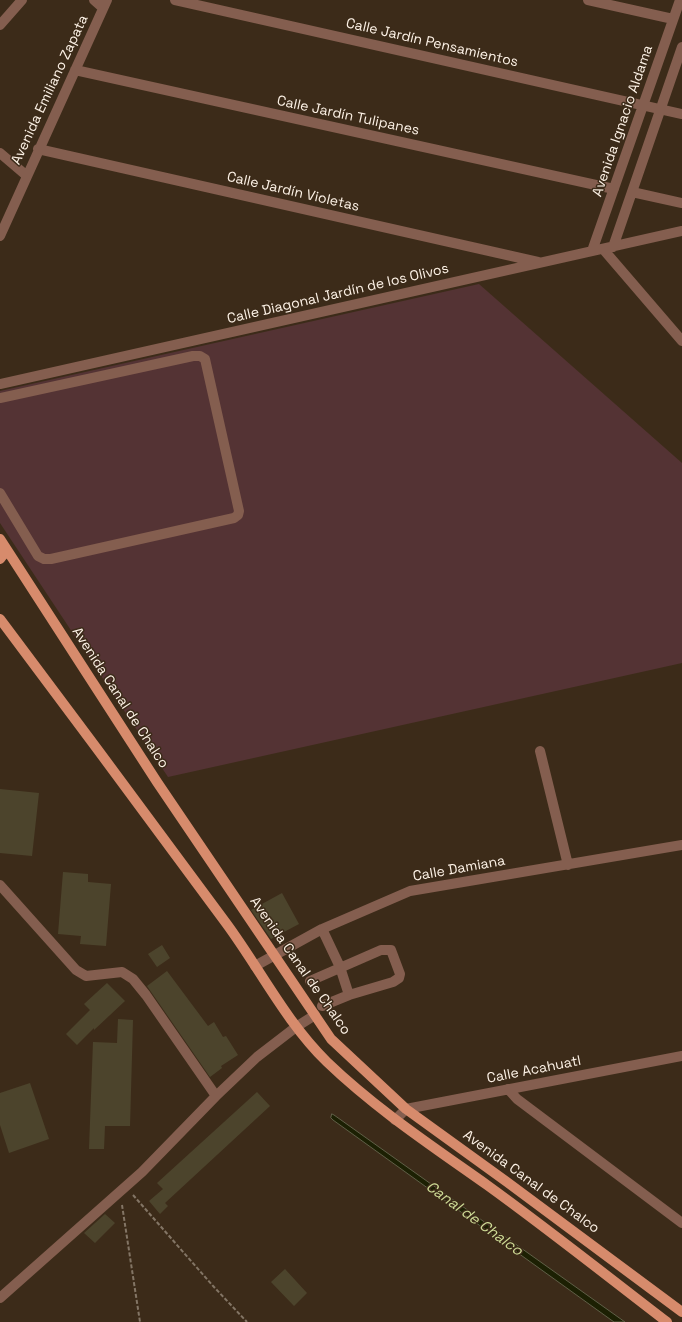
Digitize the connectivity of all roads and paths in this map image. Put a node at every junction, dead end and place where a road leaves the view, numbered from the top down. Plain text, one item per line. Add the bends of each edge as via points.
1 (22, 0) edge
2 (94, 0) edge
3 (175, 0) edge
4 (588, 0) edge
5 (680, 0) edge
6 (105, 4) edge
7 (674, 18) junction
8 (0, 25) edge
9 (682, 47) edge
10 (75, 70) junction
11 (643, 105) junction
12 (660, 109) junction
13 (682, 114) edge
14 (38, 150) junction
15 (0, 153) edge
16 (27, 176) junction
17 (614, 189) junction
18 (632, 192) junction
19 (682, 203) edge
20 (682, 231) edge
21 (0, 236) edge
22 (603, 249) junction
23 (541, 263) junction
24 (682, 341) edge
25 (0, 384) edge
26 (0, 398) edge
27 (0, 493) edge
28 (1, 540) edge
29 (0, 559) edge
30 (0, 619) edge
31 (540, 751) dead end
32 (682, 845) edge
33 (568, 865) junction
34 (0, 885) edge
35 (322, 929) junction
36 (274, 956) junction
37 (255, 966) junction
38 (340, 967) junction
39 (310, 981) dead end
40 (349, 995) junction
41 (322, 1006) dead end
42 (314, 1015) junction
43 (296, 1027) junction
44 (682, 1056) edge
45 (508, 1089) junction
46 (216, 1096) junction
47 (406, 1109) junction
48 (395, 1120) junction
49 (123, 1189) junction
50 (682, 1223) edge
51 (0, 1298) edge
52 (682, 1312) edge
53 (140, 1322) edge
54 (247, 1322) edge
55 (667, 1322) edge

1 - 8 street
2 - 6 street
3 - 11 street, Calle Jardín Pensamientos
4 - 7 street
5 - 7 street, Avenida Ignacio Aldama
6 - 10 street, Avenida Emiliano Zapata
7 - 11 street, Avenida Ignacio Aldama
9 - 12 street
10 - 14 street, Avenida Emiliano Zapata
10 - 17 street, Calle Jardín Tulipanes
11 - 12 street, Calle Jardín Pensamientos
11 - 17 street, Avenida Ignacio Aldama
12 - 13 street, Calle Jardín Pensamientos
12 - 18 street
14 - 16 street, Avenida Emiliano Zapata
14 - 23 street, Calle Jardín Violetas
15 - 16 street
16 - 21 street, Avenida Emiliano Zapata
17 - 22 street, Avenida Ignacio Aldama
18 - 19 street
18 - 22 street
20 - 22 street, Calle Diagonal Jardín de los Olivos
22 - 23 street, Calle Diagonal Jardín de los Olivos
22 - 24 street
23 - 25 street, Calle Diagonal Jardín de los Olivos
26 - 27 street via 200,356 205,359 239,512 234,518 44,559 38,556
28 - 29 main road via 3,555
28 - 36 main road, Avenida Canal de Chalco via 157,782
30 - 37 main road, Avenida Canal de Chalco via 112,767
31 - 33 street
32 - 33 street, Calle Damiana
33 - 35 street, Calle Damiana via 410,891
34 - 46 street via 76,970 86,976 122,972 133,979
35 - 36 street, Calle Damiana
35 - 38 street
36 - 37 street, Calle Damiana
36 - 42 main road, Avenida Canal de Chalco
37 - 43 main road, Avenida Canal de Chalco
38 - 39 street
38 - 40 street
38 - 40 street via 387,949 391,950 400,974 393,982
40 - 41 street
42 - 43 street
42 - 47 main road, Avenida Canal de Chalco via 331,1039
43 - 46 street via 257,1057
43 - 48 main road, Avenida Canal de Chalco via 362,1094
44 - 45 street, Calle Acahuatl
45 - 47 street, Calle Acahuatl
45 - 50 street
46 - 49 street
47 - 48 street
47 - 52 main road, Avenida Canal de Chalco
48 - 55 main road, Avenida Canal de Chalco via 489,1187
49 - 51 street
49 - 53 path
49 - 54 path

